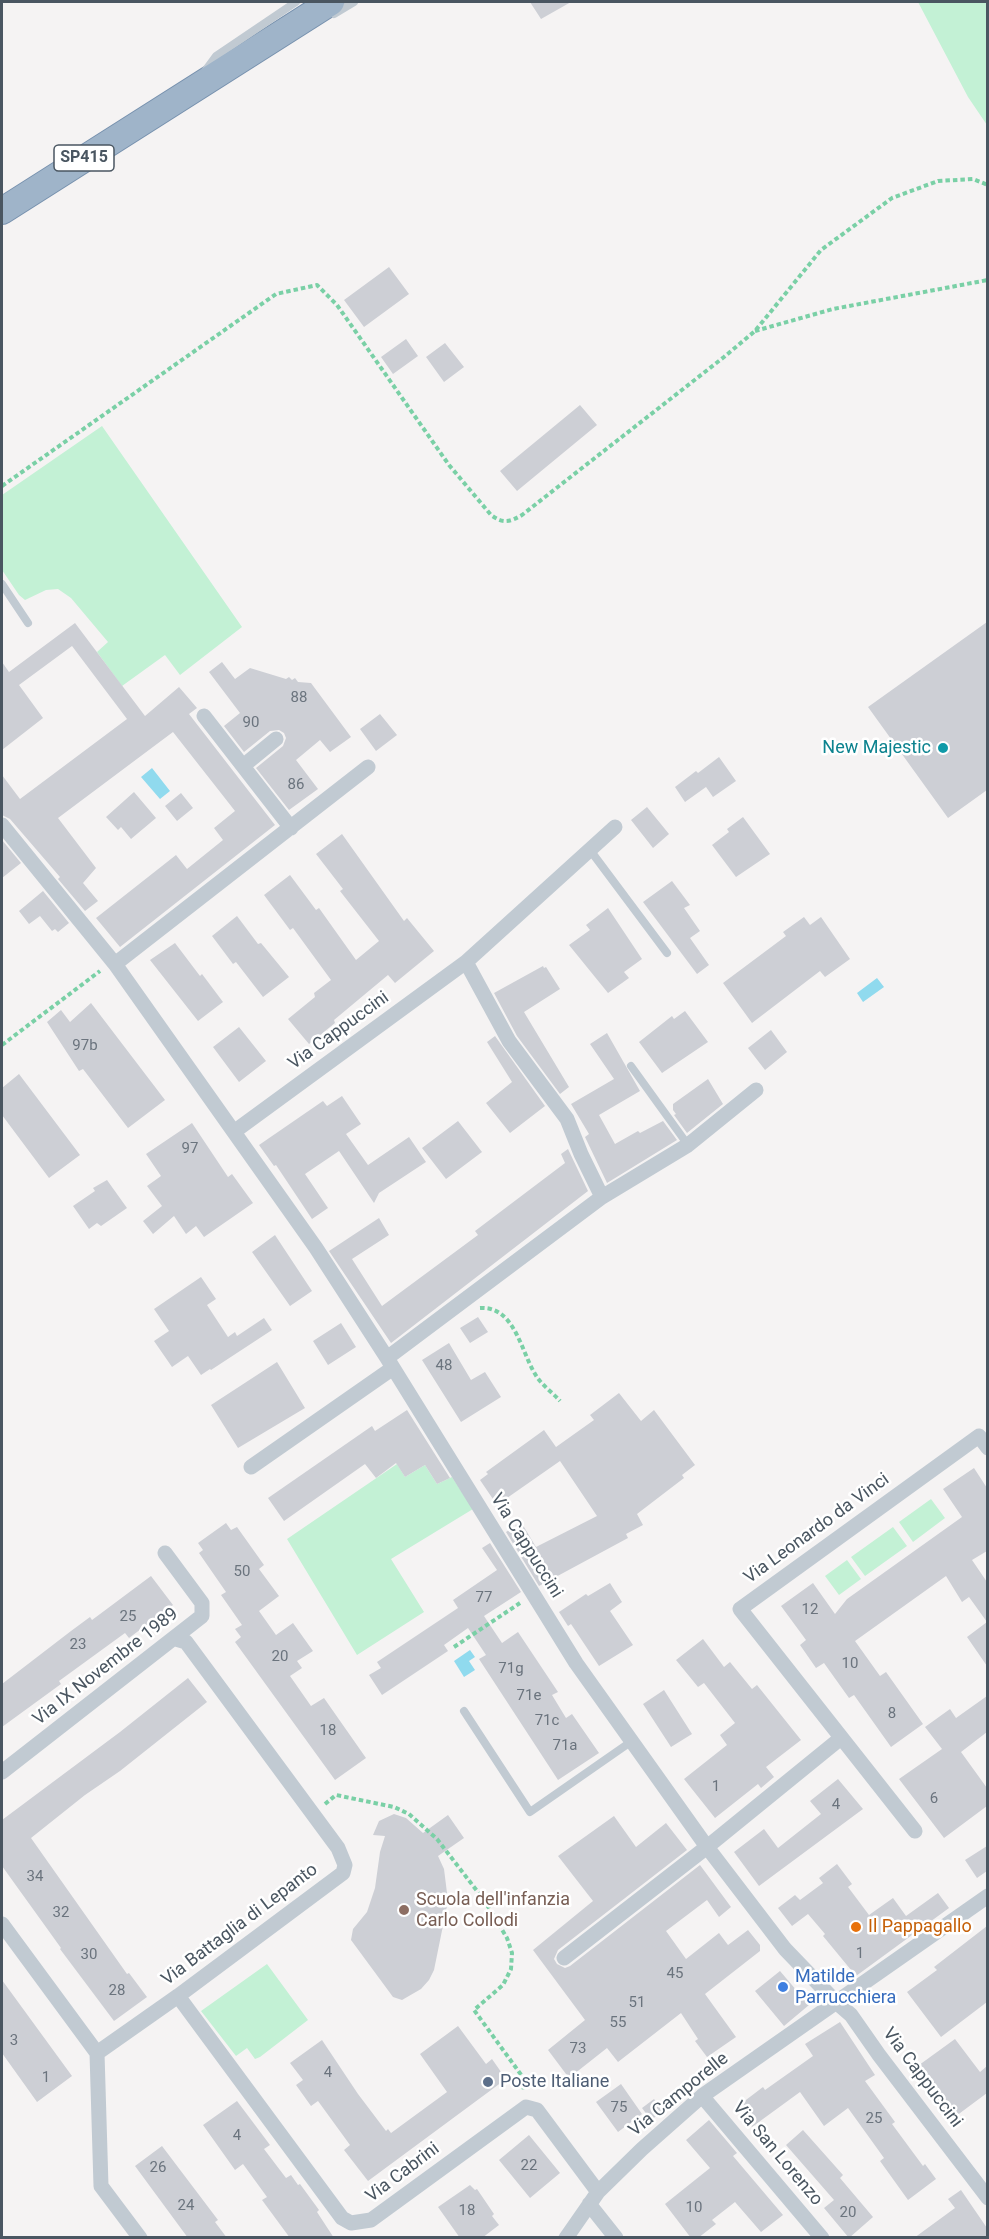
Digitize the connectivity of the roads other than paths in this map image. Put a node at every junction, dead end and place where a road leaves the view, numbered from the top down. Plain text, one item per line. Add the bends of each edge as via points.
1 (296, 2) edge
2 (354, 2) edge
3 (328, 10) edge
4 (221, 83) dead end
5 (189, 91) junction
6 (167, 105) junction
7 (2, 211) edge
8 (2, 584) edge
9 (28, 624) dead end
10 (204, 716) dead end
11 (276, 739) dead end
12 (243, 766) junction
13 (368, 767) dead end
14 (2, 825) edge
15 (615, 826) dead end
16 (291, 828) junction
17 (590, 850) junction
18 (667, 953) dead end
19 (466, 962) junction
20 (114, 963) junction
21 (631, 1066) dead end
22 (756, 1090) dead end
23 (235, 1131) junction
24 (688, 1145) junction
25 (602, 1197) junction
26 (390, 1363) junction
27 (987, 1448) edge
28 (251, 1467) dead end
29 (165, 1553) dead end
30 (176, 1639) junction
31 (464, 1711) dead end
32 (841, 1738) junction
33 (632, 1741) junction
34 (2, 1772) edge
35 (915, 1831) dead end
36 (707, 1847) junction
37 (987, 1896) edge
38 (2, 1924) edge
39 (564, 1958) dead end
40 (178, 1996) junction
41 (836, 2002) junction
42 (97, 2053) junction
43 (702, 2096) junction
44 (593, 2198) junction
45 (987, 2198) edge
46 (140, 2238) edge
47 (566, 2238) edge
48 (616, 2238) edge
49 (822, 2238) edge

1 - 5 lane via 216,56
2 - 3 lane
3 - 5 highway, SP415
4 - 6 lane
5 - 6 highway, SP415
6 - 7 highway, SP415
8 - 9 lane
10 - 12 street
11 - 12 street
12 - 16 street
13 - 16 street
14 - 20 street, Via Cappuccini
15 - 17 street, Via Cappuccini
16 - 20 street
17 - 18 lane
17 - 19 street, Via Cappuccini
19 - 23 street, Via Cappuccini
19 - 25 street via 509,1041 567,1119
20 - 23 street, Via Cappuccini
21 - 24 lane
22 - 24 street
23 - 26 street, Via Cappuccini
24 - 25 street
25 - 26 street
26 - 28 street
26 - 33 street, Via Cappuccini via 576,1663
27 - 32 street, Via Leonardo da Vinci via 979,1436 740,1609
29 - 30 street, Via IX Novembre 1989 via 204,1611
30 - 34 street, Via IX Novembre 1989
30 - 40 street, Via Battaglia di Lepanto via 186,1642 344,1859 343,1873
31 - 33 lane via 530,1812
32 - 35 street, Via Leonardo da Vinci
32 - 36 street
33 - 36 street, Via Cappuccini
36 - 39 street
36 - 41 street, Via Cappuccini via 785,1949
37 - 41 street, Via Camporelle
38 - 42 street
40 - 42 street, Via Battaglia di Lepanto
40 - 44 street, Via Cabrini via 342,2218 351,2223 371,2220 526,2107 537,2110
41 - 43 street, Via Camporelle
41 - 45 street, Via Cappuccini via 851,2015
42 - 46 street via 101,2186
43 - 44 street, Via Camporelle
43 - 49 street, Via San Lorenzo
44 - 47 street, Via Camporelle
44 - 48 street

